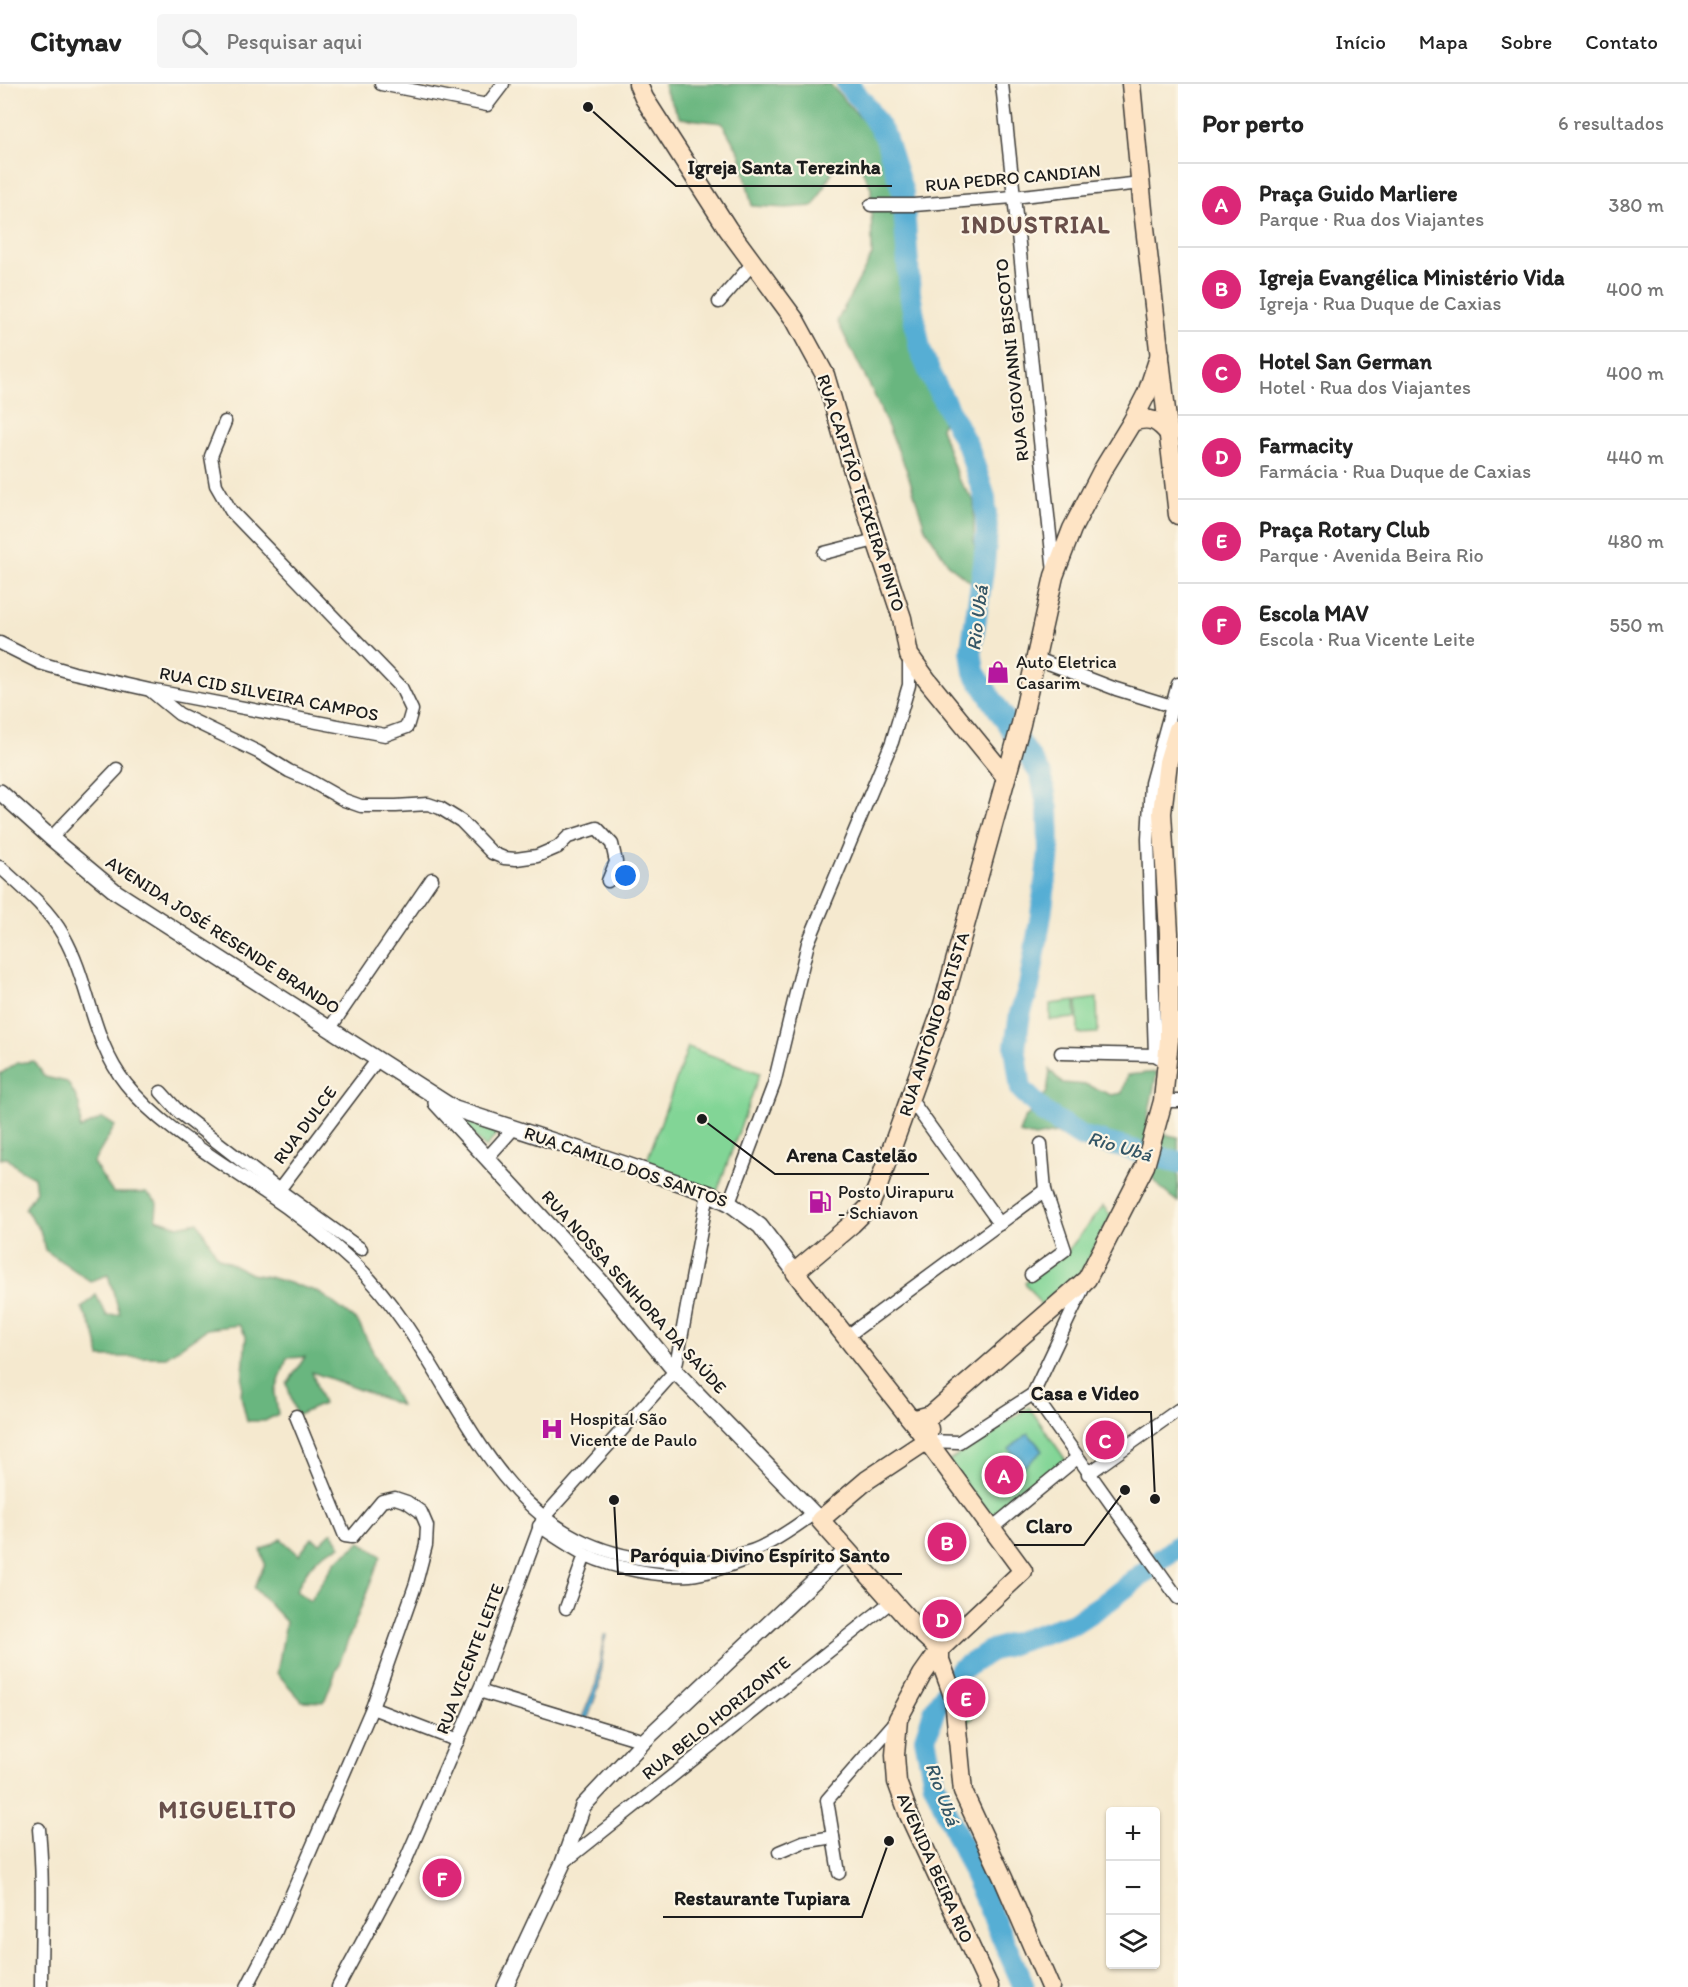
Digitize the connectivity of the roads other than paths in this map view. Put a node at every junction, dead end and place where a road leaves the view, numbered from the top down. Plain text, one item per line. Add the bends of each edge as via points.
1 (381, 84) edge
2 (503, 84) edge
3 (638, 84) edge
4 (1002, 84) edge
5 (1131, 84) edge
6 (1141, 183) junction
7 (1012, 197) junction
8 (871, 206) dead end
9 (753, 263) junction
10 (719, 302) dead end
11 (1160, 354) junction
12 (225, 422) dead end
13 (1132, 422) junction
14 (1170, 435) junction
15 (1175, 460) edge
16 (1178, 515) edge
17 (1048, 524) junction
18 (1072, 529) junction
19 (875, 540) junction
20 (824, 553) dead end
21 (1054, 576) junction
22 (0, 644) edge
23 (909, 656) junction
24 (1035, 657) junction
25 (1178, 684) edge
26 (150, 690) junction
27 (1174, 707) edge
28 (1178, 729) edge
29 (1008, 768) junction
30 (117, 769) dead end
31 (0, 792) edge
32 (51, 838) junction
33 (0, 867) edge
34 (432, 879) dead end
35 (608, 881) dead end
36 (1174, 933) edge
37 (330, 1028) junction
38 (1061, 1053) dead end
39 (377, 1058) junction
40 (1160, 1058) junction
41 (422, 1088) junction
42 (160, 1092) dead end
43 (911, 1100) junction
44 (1170, 1101) edge
45 (514, 1128) junction
46 (1041, 1144) dead end
47 (487, 1158) junction
48 (1045, 1190) junction
49 (708, 1193) junction
50 (277, 1195) junction
51 (729, 1203) junction
52 (1000, 1224) junction
53 (361, 1250) dead end
54 (795, 1272) junction
55 (1031, 1275) dead end
56 (1087, 1279) junction
57 (846, 1337) junction
58 (675, 1371) junction
59 (1033, 1394) junction
60 (1178, 1410) edge
61 (931, 1415) junction
62 (296, 1416) dead end
63 (909, 1417) junction
64 (927, 1441) junction
65 (1077, 1458) junction
66 (1088, 1474) junction
67 (816, 1517) junction
68 (541, 1522) junction
69 (792, 1528) junction
70 (992, 1528) junction
71 (847, 1550) junction
72 (585, 1555) junction
73 (1177, 1594) edge
74 (892, 1600) junction
75 (566, 1608) dead end
76 (946, 1645) junction
77 (934, 1678) junction
78 (479, 1691) junction
79 (372, 1708) junction
80 (898, 1719) junction
81 (458, 1741) junction
82 (644, 1741) junction
83 (39, 1829) dead end
84 (833, 1837) junction
85 (779, 1852) dead end
86 (563, 1863) junction
87 (839, 1873) dead end
88 (41, 1987) edge
89 (248, 1987) edge
90 (338, 1987) edge
91 (505, 1987) edge
92 (989, 1987) edge
93 (1050, 1987) edge

1 - 2 street via 487,105
3 - 9 main road, RUA CAPITÃO TEIXEIRA PINTO
4 - 7 street, RUA GIOVANNI BISCOTO
5 - 6 main road
6 - 7 street, RUA PEDRO CANDIAN
6 - 11 main road
7 - 8 street, RUA PEDRO CANDIAN
7 - 17 street, RUA GIOVANNI BISCOTO
9 - 10 street
9 - 19 main road, RUA CAPITÃO TEIXEIRA PINTO via 795,320 825,375
11 - 13 main road, RUA ANTÔNIO BATISTA
11 - 14 main road
12 - 26 street, RUA CID SILVEIRA CAMPOS via 211,456 216,485 231,511 401,687 412,710 406,727 385,735
13 - 14 main road via 1149,419 1162,425
13 - 18 main road, RUA ANTÔNIO BATISTA
14 - 15 main road
15 - 16 main road
17 - 18 street via 1061,535
17 - 21 street, RUA GIOVANNI BISCOTO
18 - 21 main road, RUA ANTÔNIO BATISTA
19 - 20 street
19 - 23 main road, RUA CAPITÃO TEIXEIRA PINTO via 902,618
21 - 24 main road, RUA ANTÔNIO BATISTA
22 - 26 street, RUA CID SILVEIRA CAMPOS via 40,663
23 - 29 main road, RUA CAPITÃO TEIXEIRA PINTO
23 - 51 street via 909,685 892,742 808,943 774,1084
24 - 27 street
24 - 29 main road, RUA ANTÔNIO BATISTA
25 - 27 street
26 - 35 street via 179,714 361,807 428,804 441,808 461,820 492,853 504,858 537,856 558,847 568,837 597,828 612,844 616,862
27 - 40 street via 1151,783 1148,839
28 - 36 main road via 1168,762 1162,813
29 - 43 main road, RUA ANTÔNIO BATISTA via 941,1012
30 - 32 street
31 - 32 street, AVENIDA JOSÉ RESENDE BRANDO
32 - 37 street, AVENIDA JOSÉ RESENDE BRANDO via 116,892
33 - 50 street via 46,909 63,936 97,1030 125,1083 145,1105 202,1149
34 - 37 street
36 - 40 main road via 1169,1040
37 - 39 street, AVENIDA JOSÉ RESENDE BRANDO
38 - 40 street
39 - 41 street, RUA CAMILO DOS SANTOS
39 - 50 street, RUA DULCE
40 - 44 main road
41 - 45 street, RUA CAMILO DOS SANTOS via 456,1109
41 - 47 street, RUA NOSSA SENHORA DA SAÚDE
42 - 50 street
43 - 52 street
43 - 54 main road, RUA ANTÔNIO BATISTA via 869,1207
44 - 56 main road via 1145,1166
45 - 47 street
45 - 49 street, RUA CAMILO DOS SANTOS
46 - 48 street
47 - 58 street, RUA NOSSA SENHORA DA SAÚDE via 605,1286
48 - 52 street
48 - 55 street via 1065,1250
49 - 51 street, RUA CAMILO DOS SANTOS
49 - 58 street
50 - 53 street, RUA DULCE
50 - 68 street via 357,1265 387,1301 412,1333 476,1440
51 - 54 street, RUA CAMILO DOS SANTOS via 760,1226
52 - 57 street
54 - 57 main road, RUA CAMILO DOS SANTOS
56 - 59 street
56 - 61 main road
57 - 63 main road, RUA CAMILO DOS SANTOS
58 - 67 street, RUA NOSSA SENHORA DA SAÚDE
58 - 68 street, RUA VICENTE LEITE
59 - 64 street via 959,1442
59 - 65 street
60 - 66 street
61 - 63 main road
61 - 64 main road
62 - 79 street via 345,1536 352,1537 382,1501 395,1498 421,1512 427,1526 416,1583
63 - 64 main road, RUA CAMILO DOS SANTOS
64 - 67 main road
64 - 70 main road, RUA CAMILO DOS SANTOS
65 - 66 street
65 - 70 street
66 - 73 street
67 - 69 street
67 - 71 main road
68 - 69 street via 612,1554 699,1564 751,1552
68 - 72 street
68 - 78 street, RUA VICENTE LEITE
69 - 72 street via 759,1554 692,1575 633,1570
70 - 76 main road, RUA CAMILO DOS SANTOS via 1023,1571
71 - 74 main road
71 - 82 street
72 - 75 street
74 - 76 main road
74 - 86 street, RUA BELO HORIZONTE
76 - 77 main road
77 - 80 main road, AVENIDA BEIRA RIO
77 - 93 main road via 954,1702 963,1792
78 - 81 street, RUA VICENTE LEITE
78 - 82 street
79 - 81 street
79 - 89 street
80 - 84 street via 827,1800
80 - 92 main road, AVENIDA BEIRA RIO via 897,1782
81 - 90 street, RUA VICENTE LEITE via 405,1862
82 - 86 street via 583,1806
83 - 88 street via 43,1902
84 - 85 street via 803,1842
84 - 87 street
86 - 91 street

